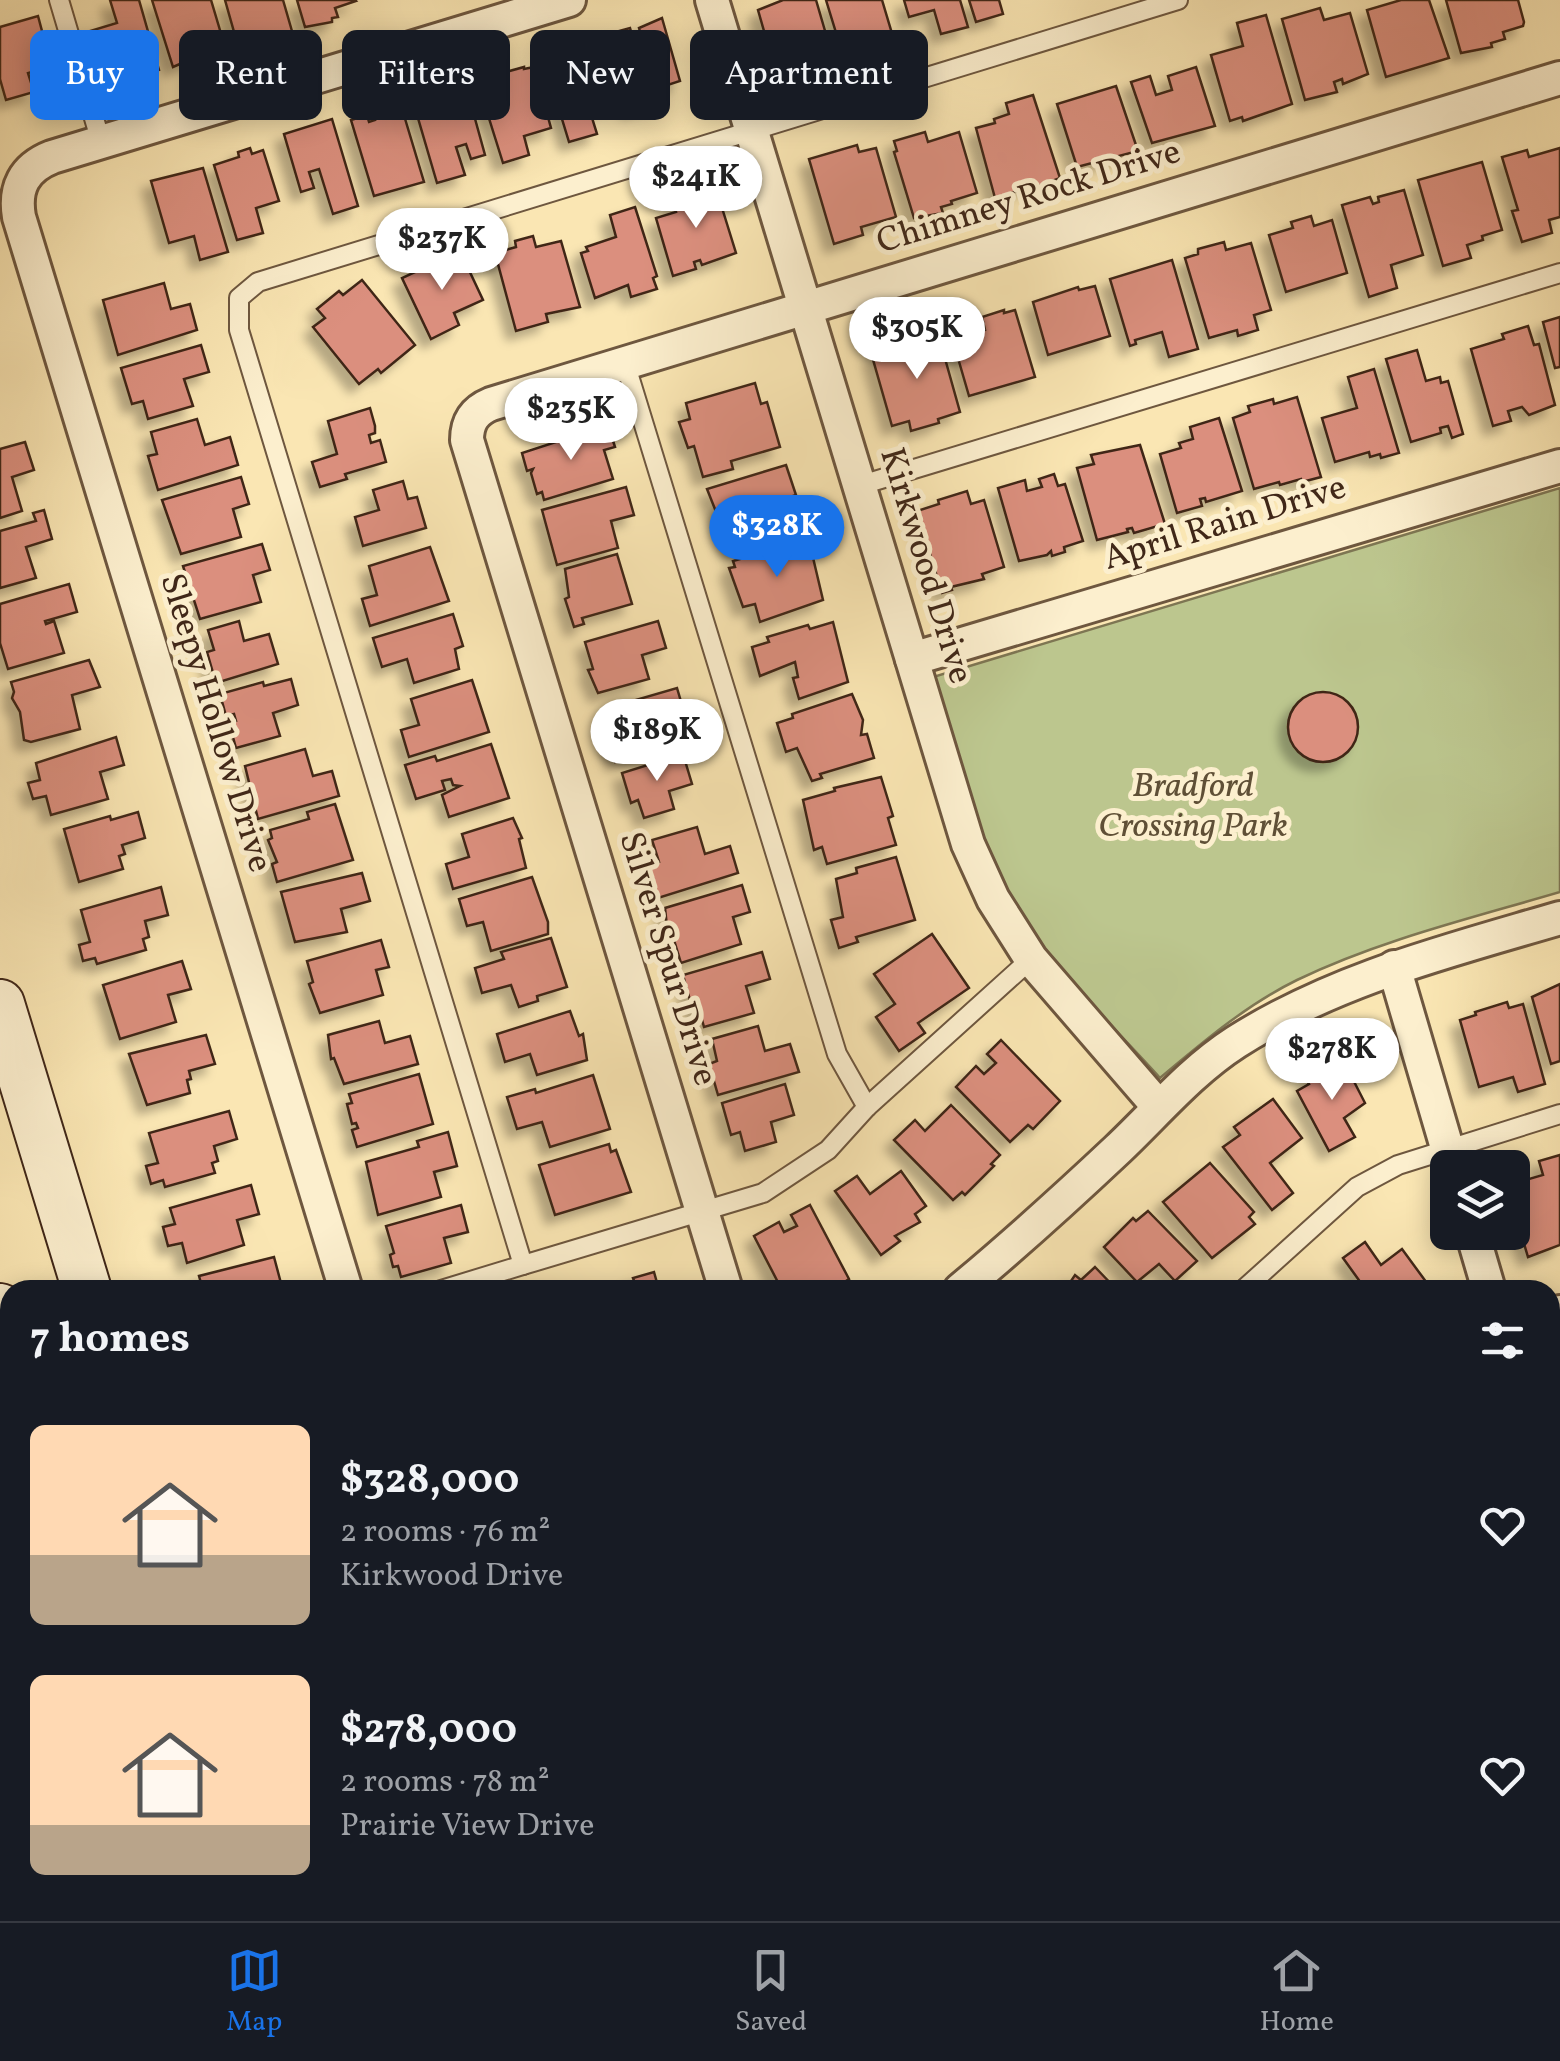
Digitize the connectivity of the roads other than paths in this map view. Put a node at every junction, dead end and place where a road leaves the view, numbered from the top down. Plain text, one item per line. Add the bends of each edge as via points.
1 (59, 0) edge
2 (569, 0) edge
3 (712, 0) edge
4 (1178, 0) edge
5 (1560, 78) edge
6 (751, 131) junction
7 (101, 142) junction
8 (1560, 273) edge
9 (804, 309) junction
10 (625, 363) junction
11 (469, 422) joint
12 (1560, 466) edge
13 (858, 486) junction
14 (912, 660) junction
15 (1560, 918) edge
16 (1030, 959) junction
17 (1394, 966) junction
18 (0, 1004) edge
19 (1158, 1106) junction
20 (867, 1107) junction
21 (1560, 1114) edge
22 (1448, 1150) edge
23 (1468, 1150) edge
24 (1430, 1160) edge
25 (703, 1214) junction
26 (1477, 1250) edge
27 (524, 1265) junction
28 (84, 1280) edge
29 (343, 1280) edge
30 (474, 1280) edge
31 (723, 1280) edge
32 (971, 1280) edge
33 (1254, 1280) edge
34 (1486, 1280) edge

1 - 7 lane
2 - 7 street
3 - 6 street, Kirkwood Drive
4 - 6 lane
5 - 9 street, Chimney Rock Drive
6 - 9 street, Kirkwood Drive
6 - 27 lane via 258,282 239,298 239,330
7 - 29 street, Sleepy Hollow Drive via 38,163 23,178 19,217
8 - 13 lane
9 - 10 street, Chimney Rock Drive
9 - 13 street, Kirkwood Drive
10 - 11 street, Chimney Rock Drive via 490,404
10 - 20 lane via 837,1054
11 - 25 street, Silver Spur Drive via 467,440
12 - 14 street, April Rain Drive
13 - 14 street, Kirkwood Drive
14 - 16 street, Kirkwood Drive via 968,844
15 - 17 street
16 - 19 street, Kirkwood Drive
16 - 20 lane
17 - 19 street via 1302,1004 1232,1044
17 - 22 street
18 - 28 main road
19 - 32 street
20 - 25 lane via 828,1150 763,1193
21 - 23 lane
24 - 33 lane via 1398,1165 1357,1187
25 - 27 lane
25 - 31 street, Silver Spur Drive
26 - 34 street
27 - 30 lane

